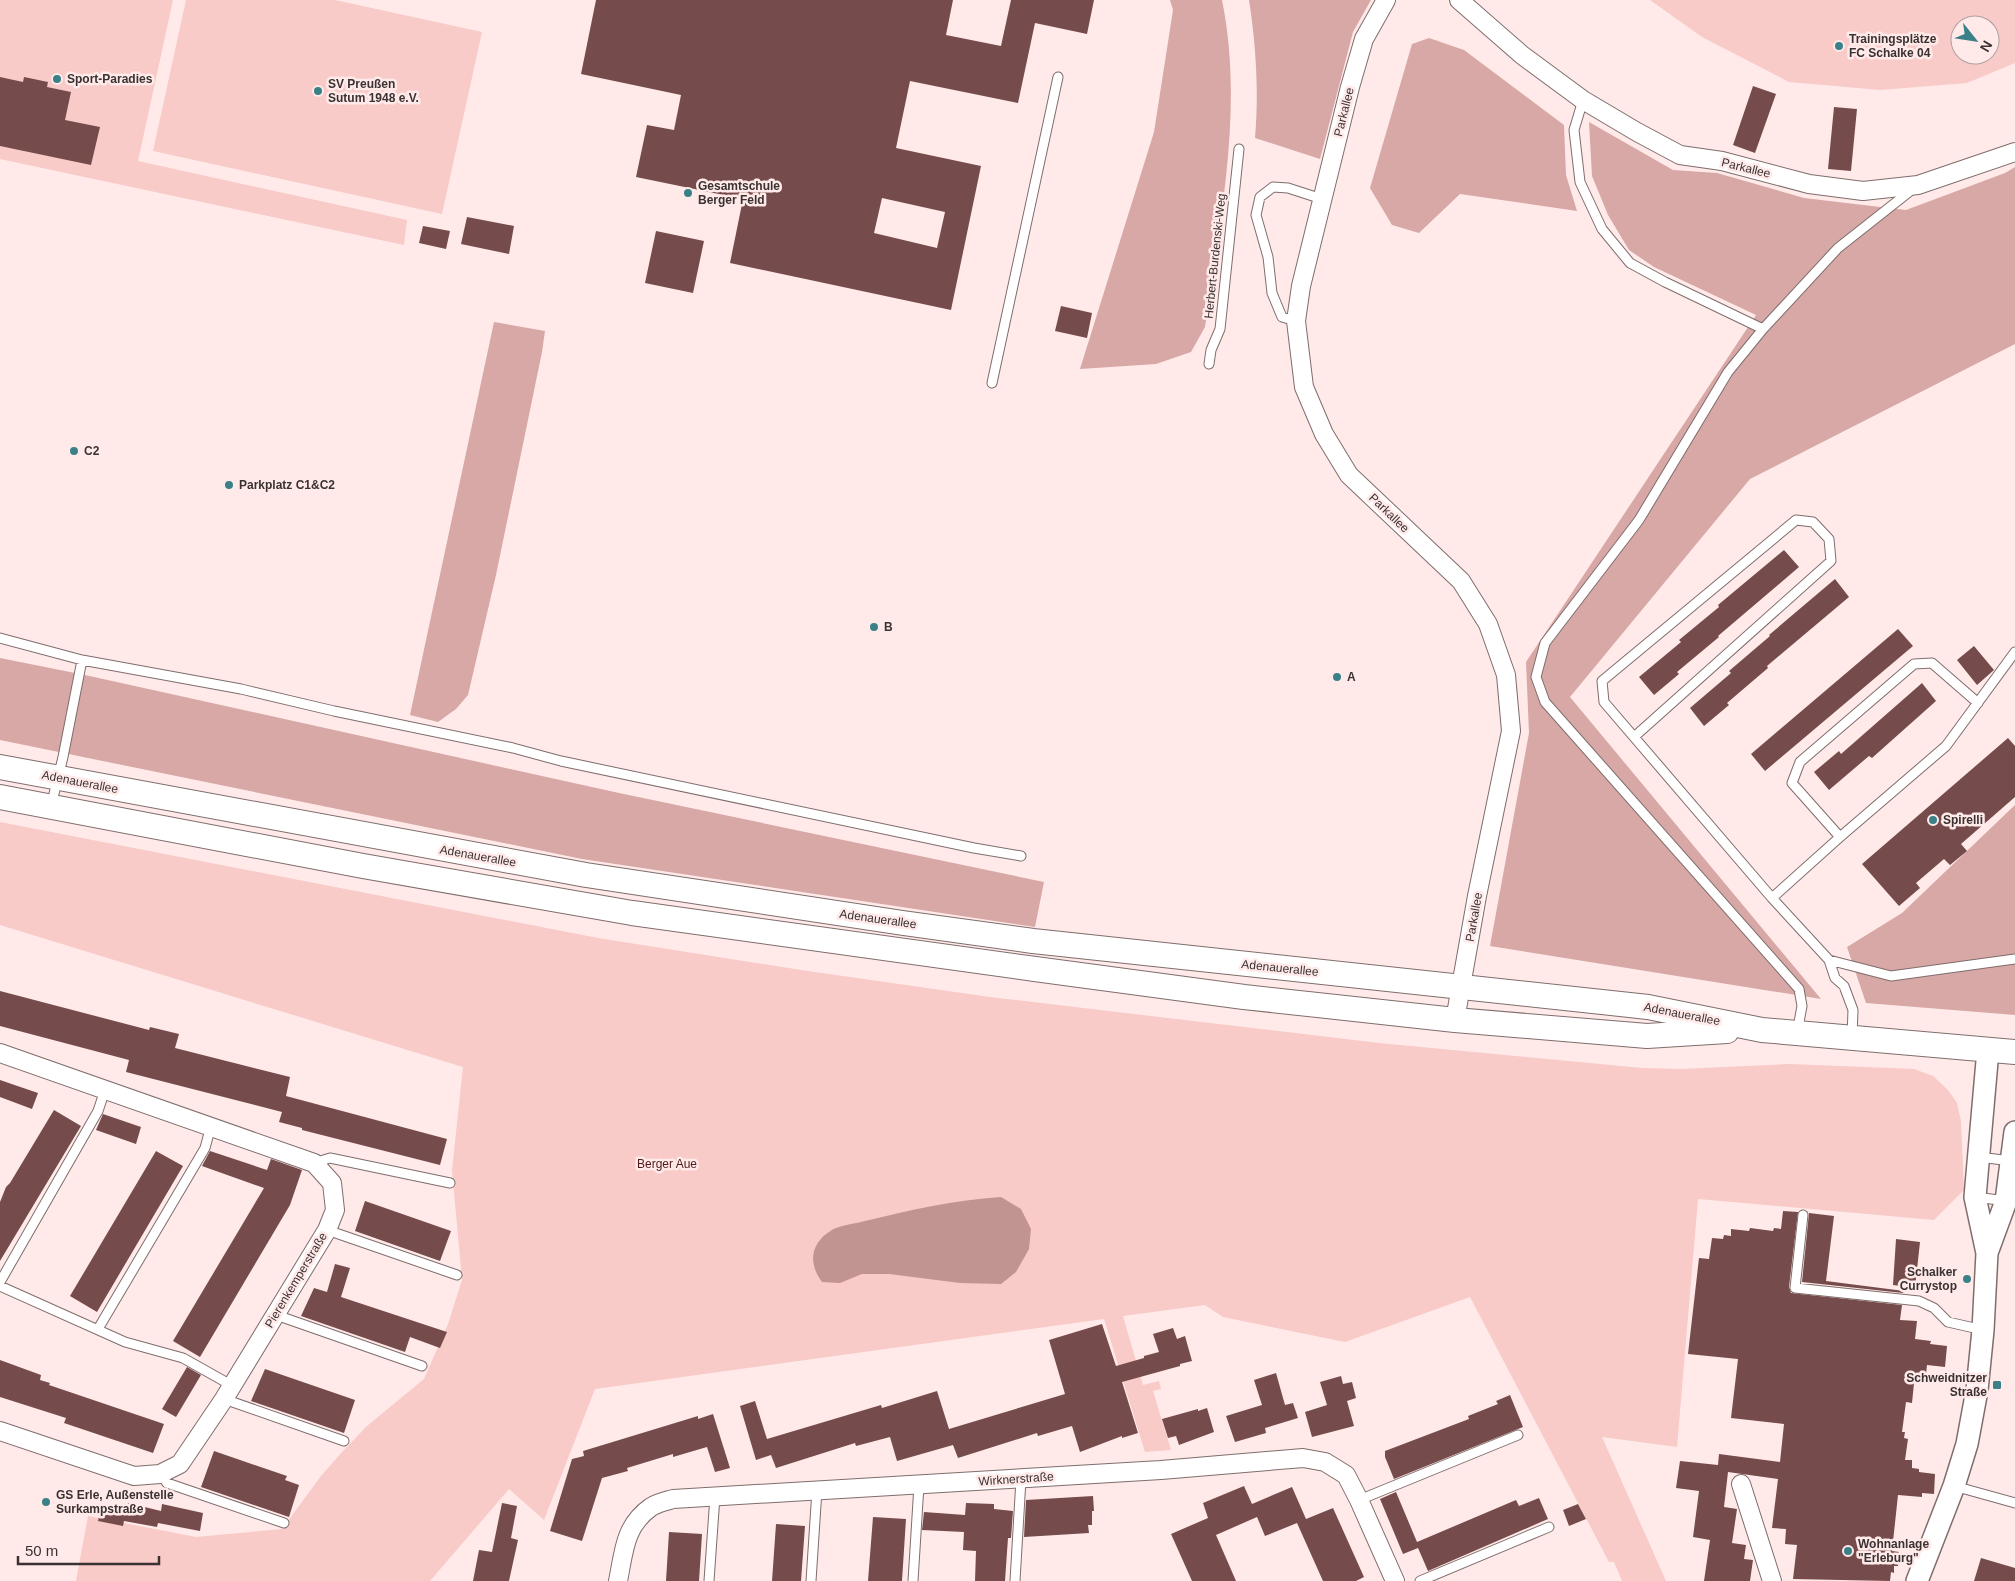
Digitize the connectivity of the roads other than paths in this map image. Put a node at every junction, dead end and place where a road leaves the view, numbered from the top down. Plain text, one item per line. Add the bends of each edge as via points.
1 (1386, 0) edge
2 (1459, 0) edge
3 (1058, 77) dead end
4 (1583, 100) junction
5 (1239, 149) dead end
6 (2015, 152) edge
7 (1918, 185) junction
8 (1322, 199) junction
9 (1296, 321) junction
10 (1763, 329) junction
11 (1209, 364) dead end
12 (992, 383) dead end
13 (0, 638) edge
14 (2015, 652) edge
15 (82, 660) junction
16 (1978, 703) junction
17 (1634, 737) junction
18 (0, 766) edge
19 (58, 778) junction
20 (0, 797) edge
21 (51, 807) junction
22 (1840, 836) junction
23 (1022, 856) dead end
24 (1772, 898) junction
25 (2015, 959) edge
26 (1829, 960) junction
27 (1461, 988) junction
28 (1455, 1020) junction
29 (1762, 1030) junction
30 (1797, 1033) junction
31 (1852, 1038) junction
32 (1988, 1050) junction
33 (2015, 1052) edge
34 (0, 1053) edge
35 (105, 1090) junction
36 (212, 1126) junction
37 (2015, 1132) edge
38 (1977, 1157) junction
39 (2014, 1162) edge
40 (314, 1164) junction
41 (450, 1183) dead end
42 (1975, 1197) junction
43 (2010, 1201) edge
44 (1803, 1214) dead end
45 (327, 1230) junction
46 (1987, 1253) junction
47 (457, 1275) dead end
48 (0, 1284) edge
49 (276, 1315) junction
50 (98, 1329) junction
51 (1983, 1330) junction
52 (422, 1366) dead end
53 (228, 1392) junction
54 (0, 1431) edge
55 (1518, 1435) dead end
56 (344, 1441) dead end
57 (160, 1474) junction
58 (1021, 1478) junction
59 (1741, 1484) dead end
60 (919, 1486) junction
61 (1954, 1486) junction
62 (817, 1490) junction
63 (715, 1496) junction
64 (1359, 1500) junction
65 (2015, 1503) edge
66 (284, 1523) dead end
67 (1549, 1526) dead end
68 (618, 1581) edge
69 (709, 1581) edge
70 (811, 1581) edge
71 (913, 1581) edge
72 (1015, 1581) edge
73 (1395, 1581) edge
74 (1420, 1581) edge
75 (1772, 1581) edge
76 (1917, 1581) edge

1 - 8 street, Parkallee via 1364,39
2 - 4 street, Parkallee via 1522,55
3 - 12 lane
4 - 7 street, Parkallee via 1680,155 1722,161 1809,184 1850,190
4 - 10 lane via 1574,130 1580,182 1602,229 1630,262
5 - 11 lane, Herbert-Burdenski-Weg via 1220,330
6 - 7 street, Parkallee
7 - 10 lane via 1838,248
8 - 9 street, Parkallee via 1300,286
8 - 9 lane via 1274,187 1260,197 1256,215 1268,257 1272,293 1282,317
9 - 27 street, Parkallee via 1304,387 1324,434 1349,475 1461,581 1488,624 1506,674 1511,732
10 - 30 lane via 1728,372 1639,520 1545,644 1536,677 1545,702 1799,989 1802,1006
13 - 15 lane
14 - 16 lane
15 - 19 lane
15 - 23 lane via 241,689 561,761
16 - 22 lane via 1946,746
16 - 22 lane via 1932,663 1914,664 1800,762 1792,783
17 - 17 lane via 1831,561 1829,539 1813,522 1796,520 1602,681 1604,702
17 - 24 lane
18 - 19 main road, Adenauerallee
19 - 21 lane
19 - 27 main road, Adenauerallee via 586,875 903,923 1033,941
20 - 21 main road, Adenauerallee
21 - 28 main road, Adenauerallee via 632,913 1244,997
22 - 24 lane
24 - 26 lane
25 - 26 lane via 1891,976
26 - 31 lane via 1853,1010
27 - 28 street, Parkallee
27 - 29 main road, Adenauerallee via 1648,1007
28 - 29 main road, Adenauerallee via 1647,1036
29 - 30 main road, Adenauerallee
30 - 31 main road, Adenauerallee
31 - 32 main road, Adenauerallee
32 - 33 main road, Adenauerallee
32 - 38 street
34 - 35 street, Pierenkemperstraße
35 - 36 street, Pierenkemperstraße
35 - 48 lane via 98,1111
36 - 40 street, Pierenkemperstraße
36 - 50 lane via 204,1148
37 - 39 street
38 - 39 lane
38 - 42 street
39 - 43 street
40 - 41 lane via 330,1158
40 - 45 street, Pierenkemperstraße via 332,1183 335,1210
42 - 43 lane
42 - 46 street
43 - 46 street
44 - 51 lane via 1795,1288 1919,1301 1934,1308 1948,1322
45 - 47 lane
45 - 49 street, Pierenkemperstraße
46 - 51 street
48 - 50 lane
49 - 52 lane
49 - 53 street, Pierenkemperstraße
50 - 53 lane via 124,1342 183,1358
51 - 61 street via 1969,1435
53 - 56 lane
53 - 57 street, Pierenkemperstraße via 180,1464
54 - 57 street, Pierenkemperstraße via 134,1476
55 - 64 lane
57 - 66 lane via 166,1483
58 - 60 street, Wirknerstraße
58 - 64 street, Wirknerstraße via 1303,1458 1325,1462 1346,1475
58 - 72 lane
59 - 75 street
60 - 62 street, Wirknerstraße
60 - 71 lane
61 - 65 lane
61 - 76 street
62 - 63 street, Wirknerstraße
62 - 70 lane
63 - 68 street, Wirknerstraße via 673,1499 652,1506 631,1526
63 - 69 lane
64 - 73 street, Wirknerstraße
67 - 74 lane

